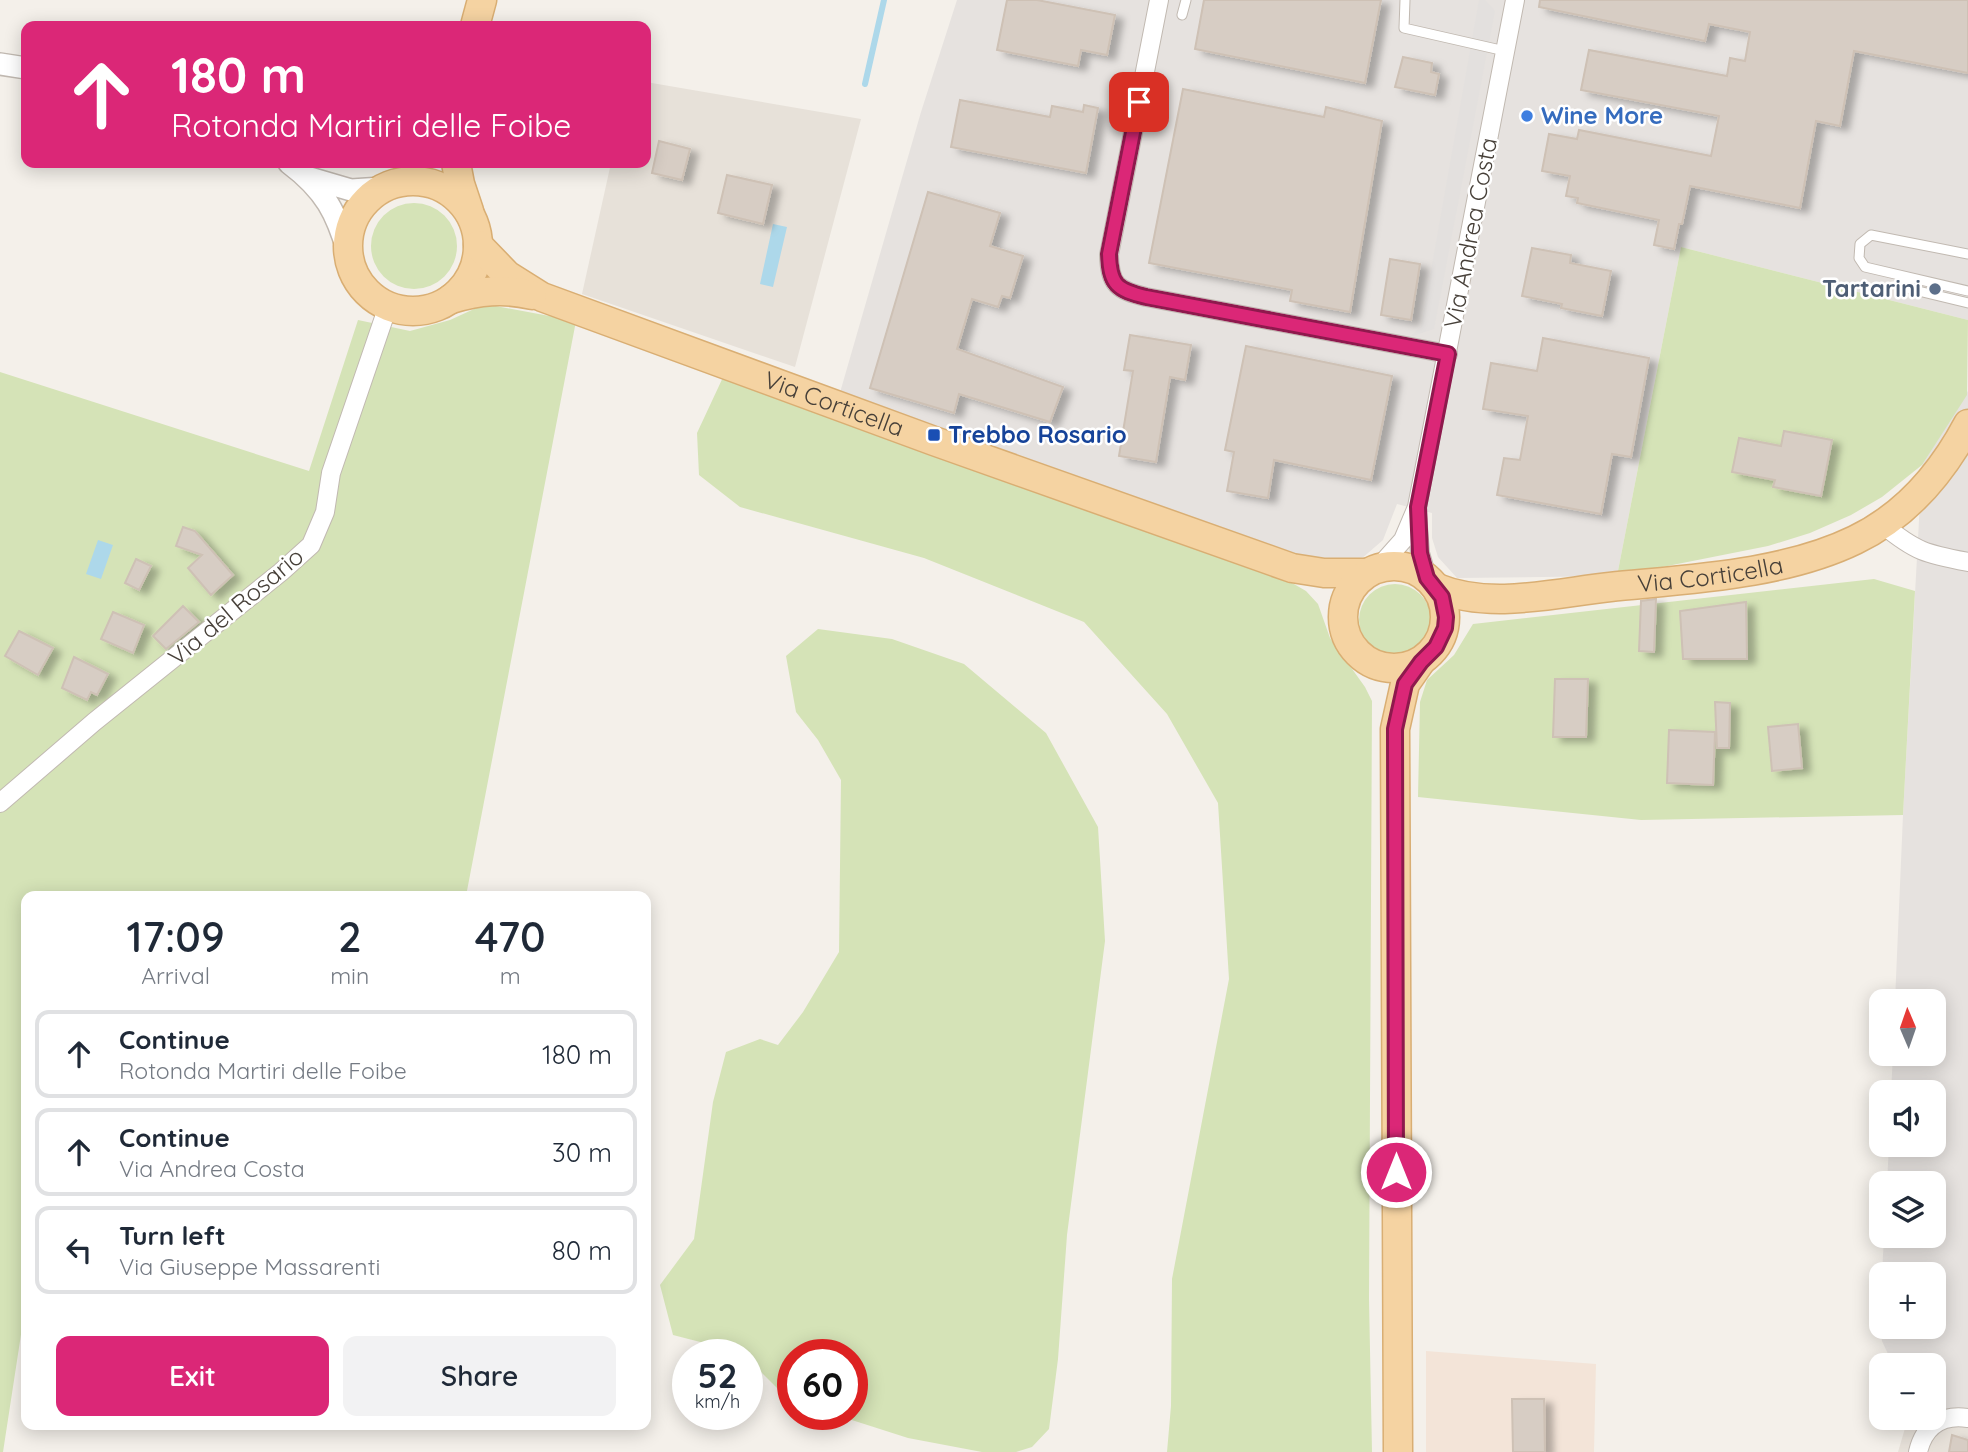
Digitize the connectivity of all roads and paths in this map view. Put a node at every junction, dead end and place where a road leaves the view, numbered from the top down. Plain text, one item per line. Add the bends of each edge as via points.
1 (482, 0) edge
2 (1159, 0) edge
3 (1186, 0) edge
4 (1405, 0) edge
5 (1515, 0) edge
6 (1182, 15) dead end
7 (476, 21) edge
8 (1506, 51) junction
9 (0, 64) edge
10 (21, 67) edge
11 (296, 168) edge
12 (457, 168) edge
13 (308, 177) junction
14 (403, 177) edge
15 (470, 214) junction
16 (478, 245) junction
17 (1968, 254) edge
18 (349, 256) junction
19 (1899, 275) junction
20 (1968, 291) edge
21 (542, 297) junction
22 (451, 299) junction
23 (1968, 303) edge
24 (388, 306) junction
25 (1448, 354) junction
26 (1968, 424) edge
27 (1418, 507) junction
28 (1882, 524) junction
29 (1968, 562) edge
30 (1292, 568) junction
31 (1373, 571) junction
32 (1432, 583) junction
33 (1508, 598) junction
34 (1343, 626) junction
35 (1442, 638) junction
36 (1368, 662) junction
37 (1421, 662) junction
38 (1395, 729) junction
39 (0, 803) edge
40 (1968, 1418) edge
41 (1398, 1452) edge
42 (1918, 1452) edge

1 - 7 main road
2 - 25 street via 1109,254 1109,272 1115,284 1125,292 1146,297
3 - 6 lane
4 - 8 lane via 1405,28
5 - 8 street, Via Andrea Costa
8 - 25 street, Via Andrea Costa
9 - 10 street
11 - 13 street
12 - 15 main road
13 - 14 street via 351,190
13 - 18 street via 332,208
14 - 15 main road via 435,184 455,196
14 - 18 main road via 369,198 359,210 351,224
15 - 16 main road
16 - 21 main road, Via Corticella via 507,275
16 - 22 main road via 471,275
17 - 19 lane via 1883,236 1871,235 1860,244 1859,258 1865,267
18 - 24 main road via 363,286
19 - 20 lane
19 - 23 lane via 1910,289
21 - 22 main road via 496,290
21 - 30 main road, Via Corticella
22 - 24 main road via 418,311
24 - 39 street, Via del Rosario via 311,545
25 - 27 street, Via Andrea Costa
26 - 28 main road, Via Corticella via 1925,487
27 - 31 street, Via Andrea Costa via 1403,540
27 - 32 street, Via Andrea Costa via 1420,553
28 - 29 street via 1923,553
28 - 33 main road, Via Corticella via 1823,552 1754,569
30 - 31 main road, Via Corticella via 1324,573
30 - 34 main road via 1322,592
31 - 32 main road via 1388,566 1409,568
31 - 34 main road via 1357,581 1345,602
32 - 33 main road, Via Corticella via 1458,595
32 - 35 main road via 1442,597 1446,617
33 - 35 main road via 1459,621
34 - 36 main road via 1352,646
35 - 37 main road
36 - 37 main road via 1394,669
36 - 38 main road via 1381,684
37 - 38 main road via 1405,684
38 - 41 main road
40 - 42 street via 1947,1417 1930,1426

